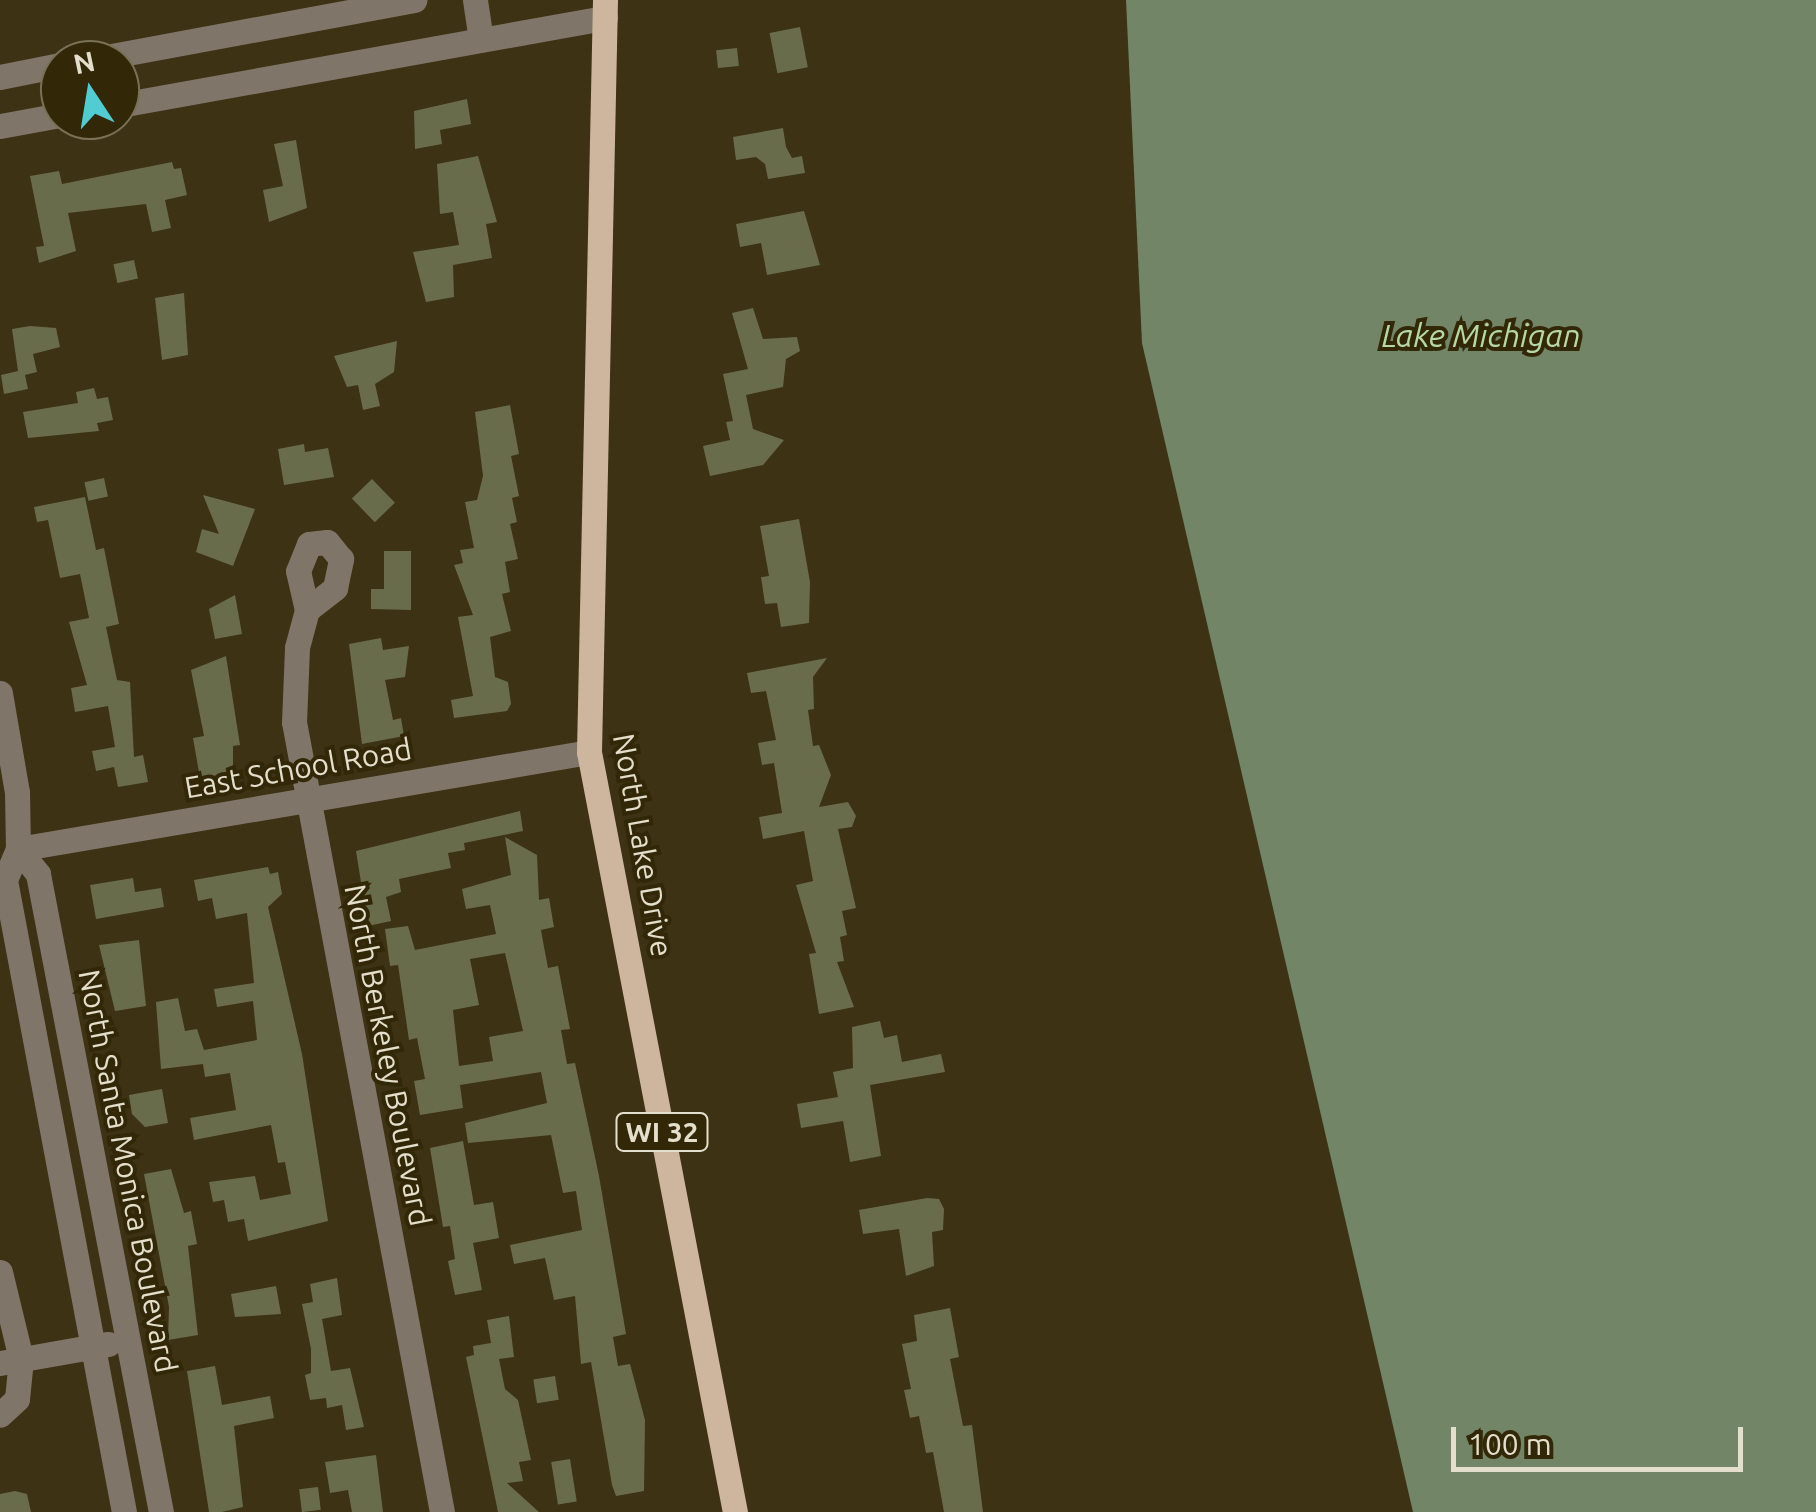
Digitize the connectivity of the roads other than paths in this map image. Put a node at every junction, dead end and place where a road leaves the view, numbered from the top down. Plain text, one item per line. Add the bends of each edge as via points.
1 (415, 0) edge
2 (475, 0) edge
3 (605, 9) edge
4 (481, 40) junction
5 (140, 51) edge
6 (40, 69) edge
7 (0, 76) edge
8 (140, 101) edge
9 (40, 119) edge
10 (0, 126) edge
11 (307, 610) dead end
12 (0, 693) edge
13 (589, 752) junction
14 (306, 797) junction
15 (18, 849) junction
16 (0, 1272) edge
17 (3, 1309) edge
18 (128, 1340) junction
19 (93, 1346) junction
20 (10, 1361) edge
21 (0, 1415) edge
22 (124, 1512) edge
23 (160, 1512) edge
24 (442, 1512) edge
25 (735, 1512) edge

1 - 5 street
2 - 4 street
3 - 4 street
3 - 13 main road, North Lake Drive / WI 32
4 - 8 street
6 - 7 street
9 - 10 street
11 - 14 street, North Berkeley Boulevard via 297,648 294,722
12 - 15 street, North Santa Monica Boulevard via 17,792
13 - 14 street, East School Road
13 - 25 main road, North Lake Drive / WI 32
14 - 15 street, East School Road
14 - 24 street, North Berkeley Boulevard
15 - 18 street, North Santa Monica Boulevard via 38,874
15 - 19 street, North Santa Monica Boulevard via 5,880
16 - 17 street
17 - 20 street
18 - 19 street
18 - 23 street, North Santa Monica Boulevard
19 - 20 street
19 - 22 street, North Santa Monica Boulevard
20 - 21 street via 17,1398

